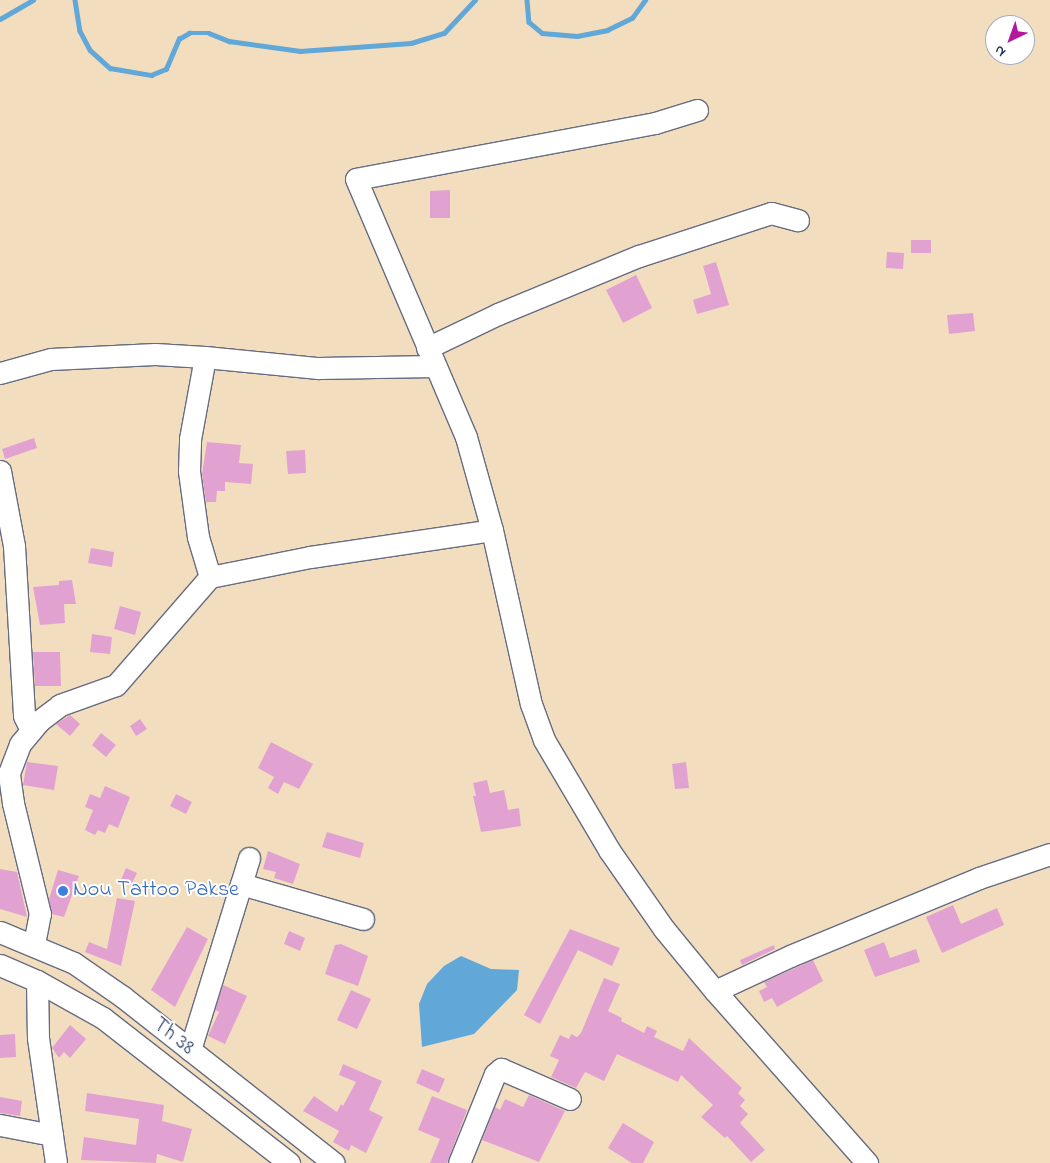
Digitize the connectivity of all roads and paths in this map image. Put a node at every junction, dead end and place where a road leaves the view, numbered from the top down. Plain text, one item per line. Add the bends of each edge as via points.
1 (697, 110) dead end
2 (798, 220) dead end
3 (205, 356) junction
4 (431, 357) junction
5 (0, 373) edge
6 (0, 471) edge
7 (492, 530) junction
8 (210, 577) junction
9 (31, 730) junction
10 (6, 759) edge
11 (1050, 854) edge
12 (249, 858) dead end
13 (241, 884) junction
14 (363, 919) dead end
15 (0, 932) edge
16 (34, 944) junction
17 (0, 965) edge
18 (37, 981) junction
19 (715, 991) junction
20 (190, 1050) junction
21 (570, 1099) dead end
22 (0, 1125) edge
23 (52, 1135) junction
24 (56, 1163) edge
25 (289, 1163) edge
26 (334, 1163) edge
27 (459, 1163) edge
28 (867, 1163) edge

1 - 4 street via 656,123 356,179
2 - 4 street via 770,213 639,256 498,314
3 - 4 street via 318,368
3 - 5 street via 155,354 51,359
3 - 8 street via 190,439 189,471 198,537
4 - 7 street via 466,437
6 - 9 street via 14,546 24,716
7 - 8 street via 310,557
7 - 19 street via 522,667 544,740 609,850 664,929
8 - 9 street via 116,685 60,705
9 - 10 street
10 - 16 street via 13,803 40,914
11 - 19 street via 925,900
12 - 13 street
13 - 14 street
13 - 20 street
15 - 16 street, Th 38
16 - 20 street, Th 38 via 74,963
17 - 18 street, Th 38
18 - 23 street via 38,1038
18 - 25 street, Th 38 via 102,1018
19 - 28 street
20 - 26 street, Th 38
21 - 27 street via 501,1068 495,1074
22 - 23 street
23 - 24 street

